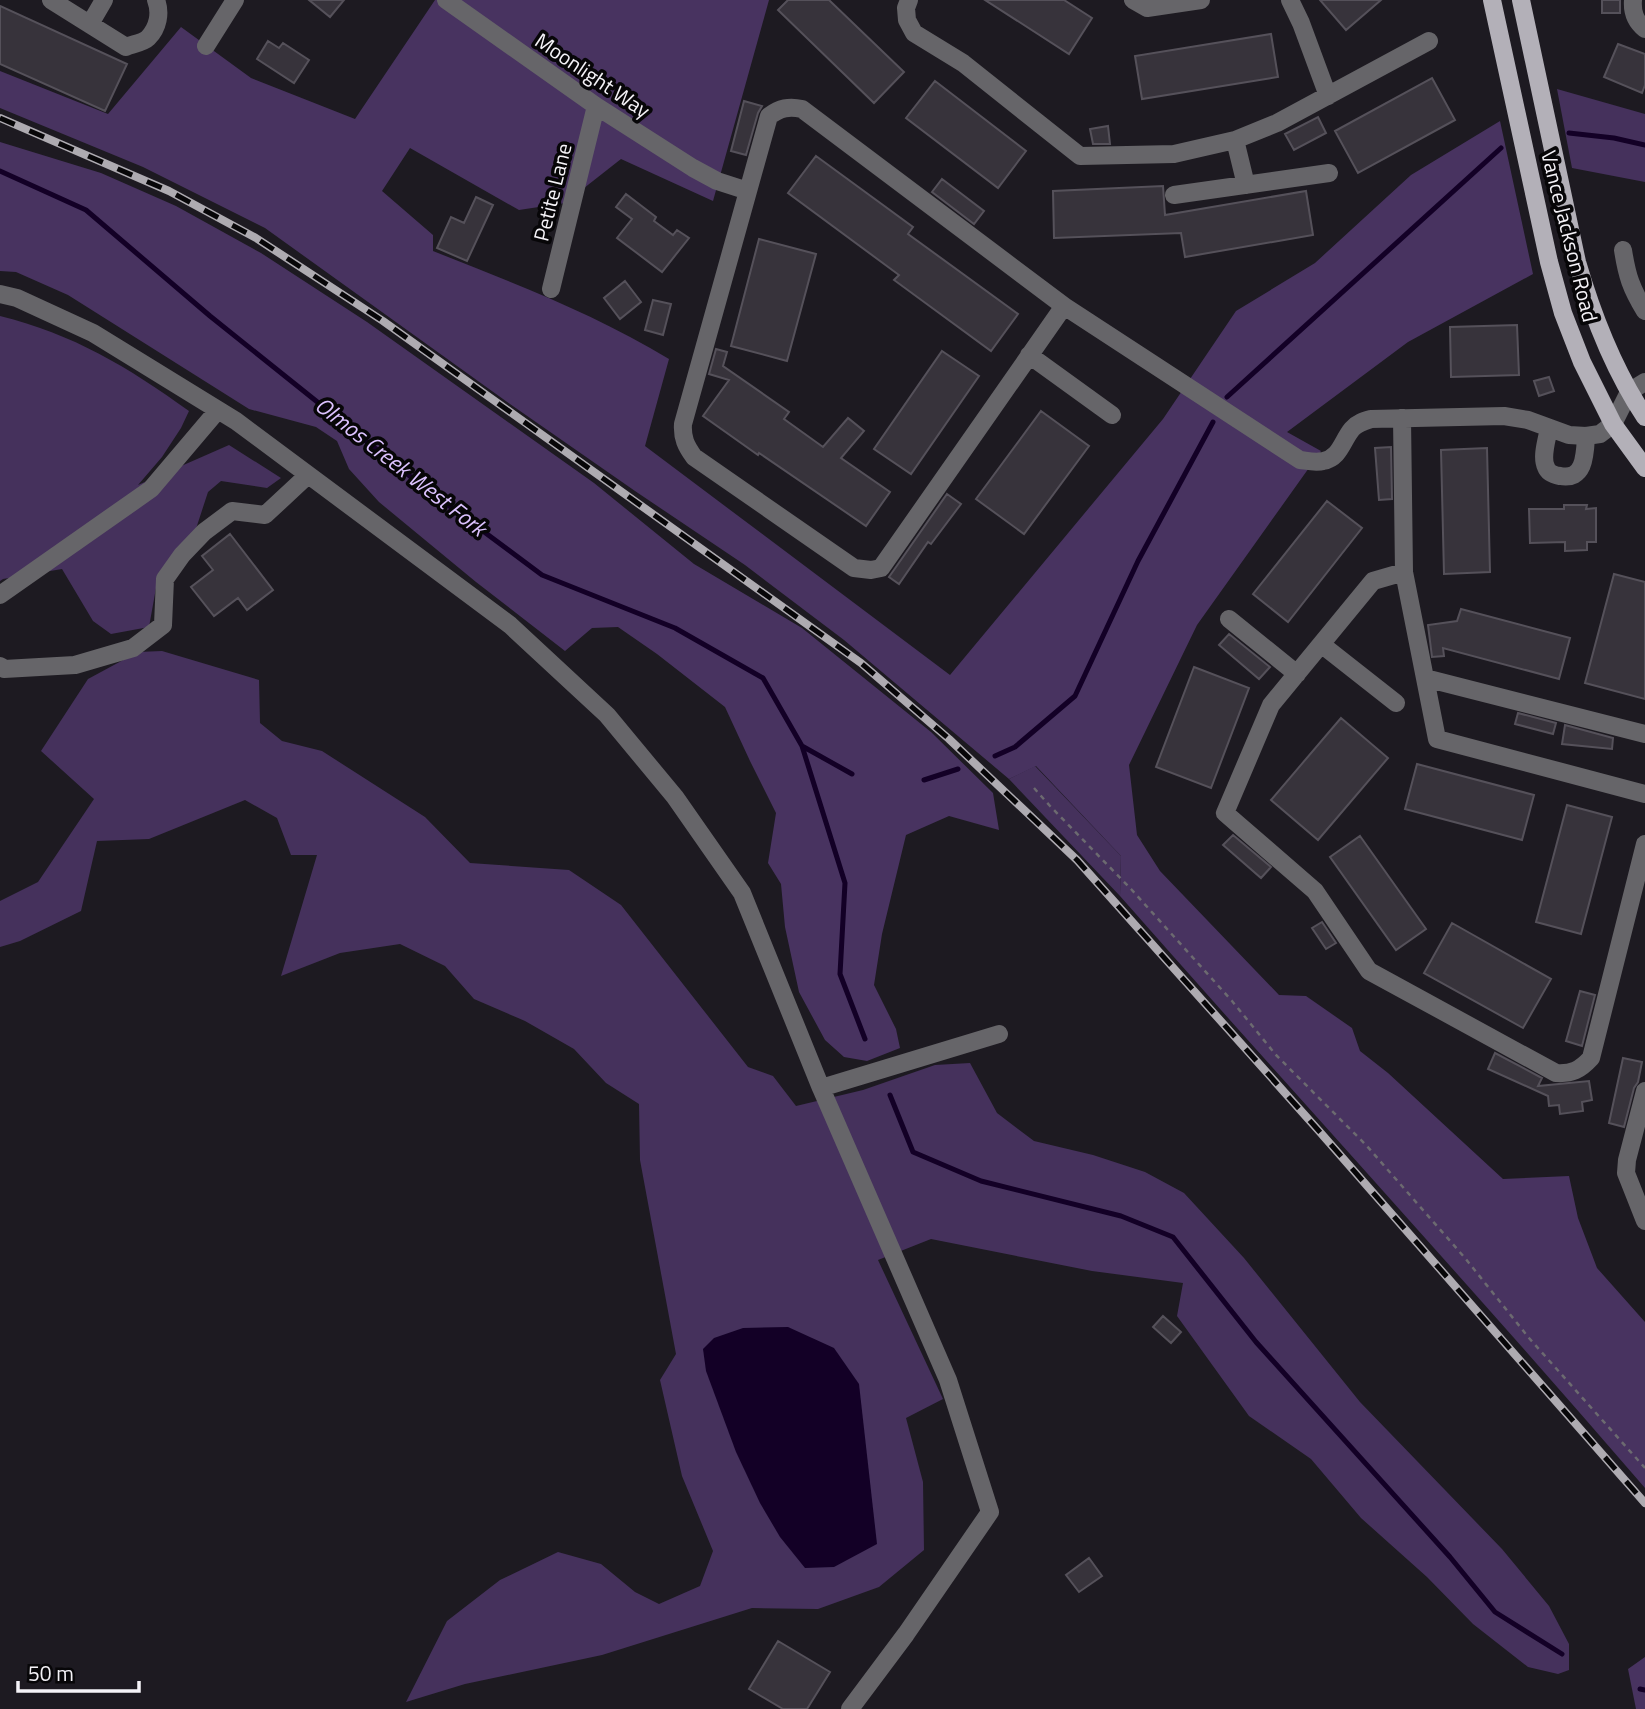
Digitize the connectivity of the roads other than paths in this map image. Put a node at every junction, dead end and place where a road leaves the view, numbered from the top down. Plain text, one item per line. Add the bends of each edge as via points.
1 (51, 0) edge
2 (104, 0) edge
3 (156, 0) edge
4 (235, 0) edge
5 (446, 0) edge
6 (1133, 0) edge
7 (1201, 0) edge
8 (1290, 0) edge
9 (1492, 0) edge
10 (1521, 0) edge
11 (1633, 0) edge
12 (904, 3) edge
13 (90, 24) junction
14 (1645, 29) edge
15 (1429, 41) dead end
16 (206, 46) dead end
17 (1328, 96) junction
18 (596, 106) junction
19 (1235, 140) junction
20 (1329, 173) dead end
21 (1246, 185) junction
22 (748, 191) junction
23 (1174, 195) dead end
24 (1623, 250) dead end
25 (551, 289) dead end
26 (6, 297) edge
27 (1064, 306) junction
28 (1645, 311) edge
29 (1030, 355) junction
30 (1645, 382) edge
31 (1629, 393) junction
32 (218, 410) junction
33 (1112, 415) dead end
34 (1402, 418) junction
35 (1645, 418) edge
36 (1614, 424) junction
37 (1549, 428) junction
38 (1586, 436) junction
39 (1645, 468) edge
40 (308, 475) junction
41 (1404, 572) junction
42 (0, 595) edge
43 (1229, 619) dead end
44 (1321, 644) junction
45 (0, 666) edge
46 (1297, 674) junction
47 (1425, 678) junction
48 (1396, 703) dead end
49 (1645, 734) edge
50 (1645, 794) edge
51 (1645, 844) edge
52 (999, 1034) dead end
53 (821, 1088) junction
54 (1645, 1091) edge
55 (1645, 1221) edge
56 (850, 1709) edge

1 - 13 street
2 - 13 street
3 - 13 street via 158,24 147,39 126,47
4 - 16 street
5 - 18 street, Moonlight Way
6 - 7 street via 1147,8
8 - 17 street
9 - 36 main road, Vance Jackson Road via 1563,313
10 - 31 main road, Vance Jackson Road via 1577,262 1589,302
11 - 14 street via 1633,15
12 - 19 street via 914,33 963,63 1080,156 1174,154
15 - 17 street
17 - 19 street
18 - 22 street, Moonlight Way via 692,169
18 - 25 street, Petite Lane
19 - 21 street
20 - 21 street
21 - 23 street
22 - 27 street via 769,116 790,107 802,109
22 - 29 street via 682,437 694,457 854,568 881,568
24 - 28 street via 1633,292
26 - 32 street via 93,332
27 - 29 street
27 - 34 street via 1300,460 1331,459 1361,422
29 - 33 street
30 - 31 street
31 - 35 main road, Vance Jackson Road
31 - 36 street
32 - 40 street
32 - 42 street via 151,489
34 - 37 street via 1504,416
34 - 41 street
35 - 36 street
36 - 38 street via 1600,434
36 - 39 main road, Vance Jackson Road
37 - 38 street
37 - 38 street via 1545,467 1563,477 1581,468
40 - 45 street via 265,515 232,511 204,532 165,579 163,625 132,648 75,665
40 - 53 street via 510,625 607,715 675,797 743,893
41 - 44 street via 1373,581
41 - 47 street
43 - 46 street
44 - 46 street
44 - 48 street
46 - 51 street via 1271,705 1226,813 1315,891 1369,971 1556,1073 1570,1074 1591,1058
47 - 49 street
47 - 50 street via 1437,739
52 - 53 street
53 - 56 street via 948,1380 990,1512
54 - 55 street via 1626,1172

